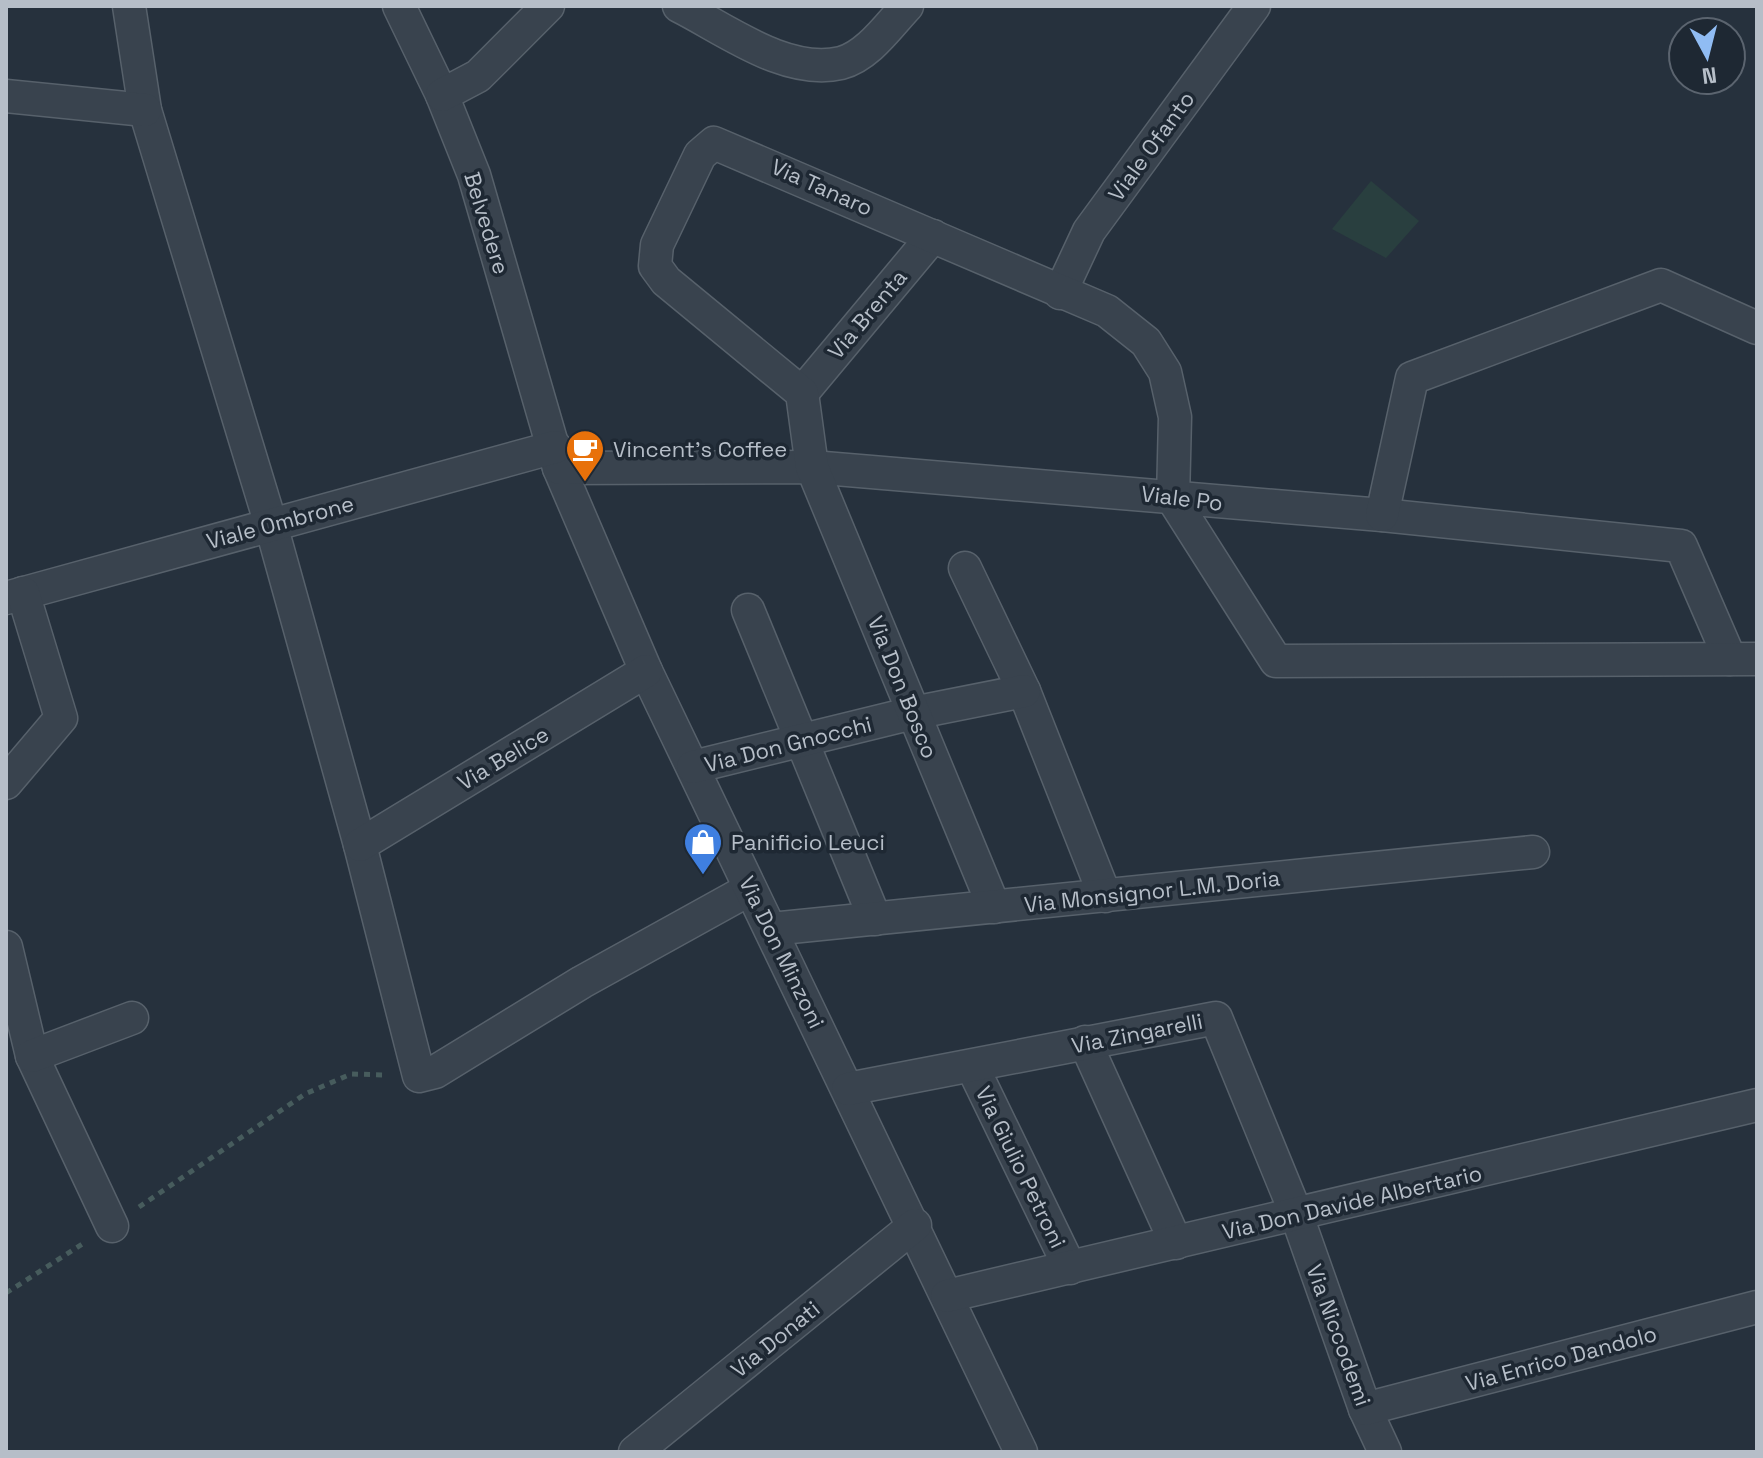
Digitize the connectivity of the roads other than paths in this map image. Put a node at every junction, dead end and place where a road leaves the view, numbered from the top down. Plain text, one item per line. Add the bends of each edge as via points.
1 (129, 6) edge
2 (399, 6) edge
3 (548, 6) edge
4 (679, 6) edge
5 (907, 6) edge
6 (1254, 6) edge
7 (442, 95) junction
8 (6, 96) edge
9 (145, 110) junction
10 (933, 236) junction
11 (1060, 293) junction
12 (1757, 328) edge
13 (802, 393) junction
14 (557, 458) junction
15 (812, 467) junction
16 (1173, 499) junction
17 (1382, 515) junction
18 (271, 525) junction
19 (965, 568) dead end
20 (15, 596) edge
21 (748, 610) dead end
22 (1743, 659) edge
23 (646, 671) junction
24 (1024, 691) junction
25 (913, 713) junction
26 (801, 739) junction
27 (693, 767) junction
28 (6, 783) edge
29 (360, 845) junction
30 (1533, 852) dead end
31 (750, 889) junction
32 (1105, 896) junction
33 (994, 907) junction
34 (875, 919) junction
35 (771, 929) junction
36 (6, 947) edge
37 (132, 1018) dead end
38 (1085, 1042) junction
39 (32, 1056) junction
40 (972, 1066) junction
41 (848, 1089) junction
42 (1757, 1105) edge
43 (1297, 1216) junction
44 (915, 1225) junction
45 (112, 1226) road end
46 (1176, 1243) junction
47 (1070, 1268) junction
48 (947, 1296) junction
49 (1757, 1307) edge
50 (1365, 1409) junction
51 (635, 1452) edge
52 (1021, 1452) edge
53 (1385, 1452) edge

1 - 9 street
2 - 7 street, Belvedere
3 - 7 street via 478,76
4 - 5 street via 764,49 822,64 843,62 867,48
6 - 11 street, Viale Ofanto via 1089,231
7 - 14 street, Belvedere via 474,175
8 - 9 street
9 - 18 street
10 - 11 street, Via Tanaro
10 - 13 street, Via Brenta
10 - 13 street, Via Tanaro via 730,147 714,143 700,155 657,245 655,266 666,281
11 - 16 street, Via Tanaro via 1107,311 1146,342 1165,372 1175,417
12 - 17 street via 1661,285 1412,378
13 - 15 street
14 - 15 street, Viale Po
14 - 18 street, Viale Ombrone
14 - 23 street, Via Don Minzoni
15 - 16 street, Viale Po
15 - 25 street, Via Don Bosco
16 - 17 street, Viale Po
16 - 22 street via 1276,661
17 - 22 street, Viale Po via 1681,546
18 - 20 street, Viale Ombrone
18 - 29 street
19 - 24 street
20 - 28 street via 61,718
21 - 26 street
23 - 27 street, Via Don Minzoni
23 - 29 street, Via Belice
24 - 25 street, Via Don Gnocchi
24 - 32 street
25 - 26 street, Via Don Gnocchi
25 - 33 street, Via Don Bosco
26 - 27 street, Via Don Gnocchi
26 - 34 street
27 - 31 street, Via Don Minzoni
29 - 31 street via 419,1076 435,1072
30 - 32 street, Via Monsignor L.M. Doria
31 - 35 street, Via Don Minzoni
32 - 33 street, Via Monsignor L.M. Doria
33 - 34 street, Via Monsignor L.M. Doria
34 - 35 street, Via Monsignor L.M. Doria
35 - 41 street, Via Don Minzoni
36 - 39 street
37 - 39 street
38 - 40 street, Via Zingarelli
38 - 43 street, Via Zingarelli via 1216,1018
38 - 46 street
39 - 45 street
40 - 41 street, Via Zingarelli
40 - 47 street, Via Giulio Petroni
41 - 44 street, Via Don Minzoni
42 - 43 street, Via Don Davide Albertario
43 - 46 street, Via Don Davide Albertario
43 - 50 street, Via Niccodemi
44 - 48 street, Via Don Minzoni
44 - 51 street, Via Donati
46 - 47 street, Via Don Davide Albertario
47 - 48 street, Via Don Davide Albertario
48 - 52 street, Via Don Minzoni
49 - 50 street, Via Enrico Dandolo
50 - 53 street, Via Niccodemi

